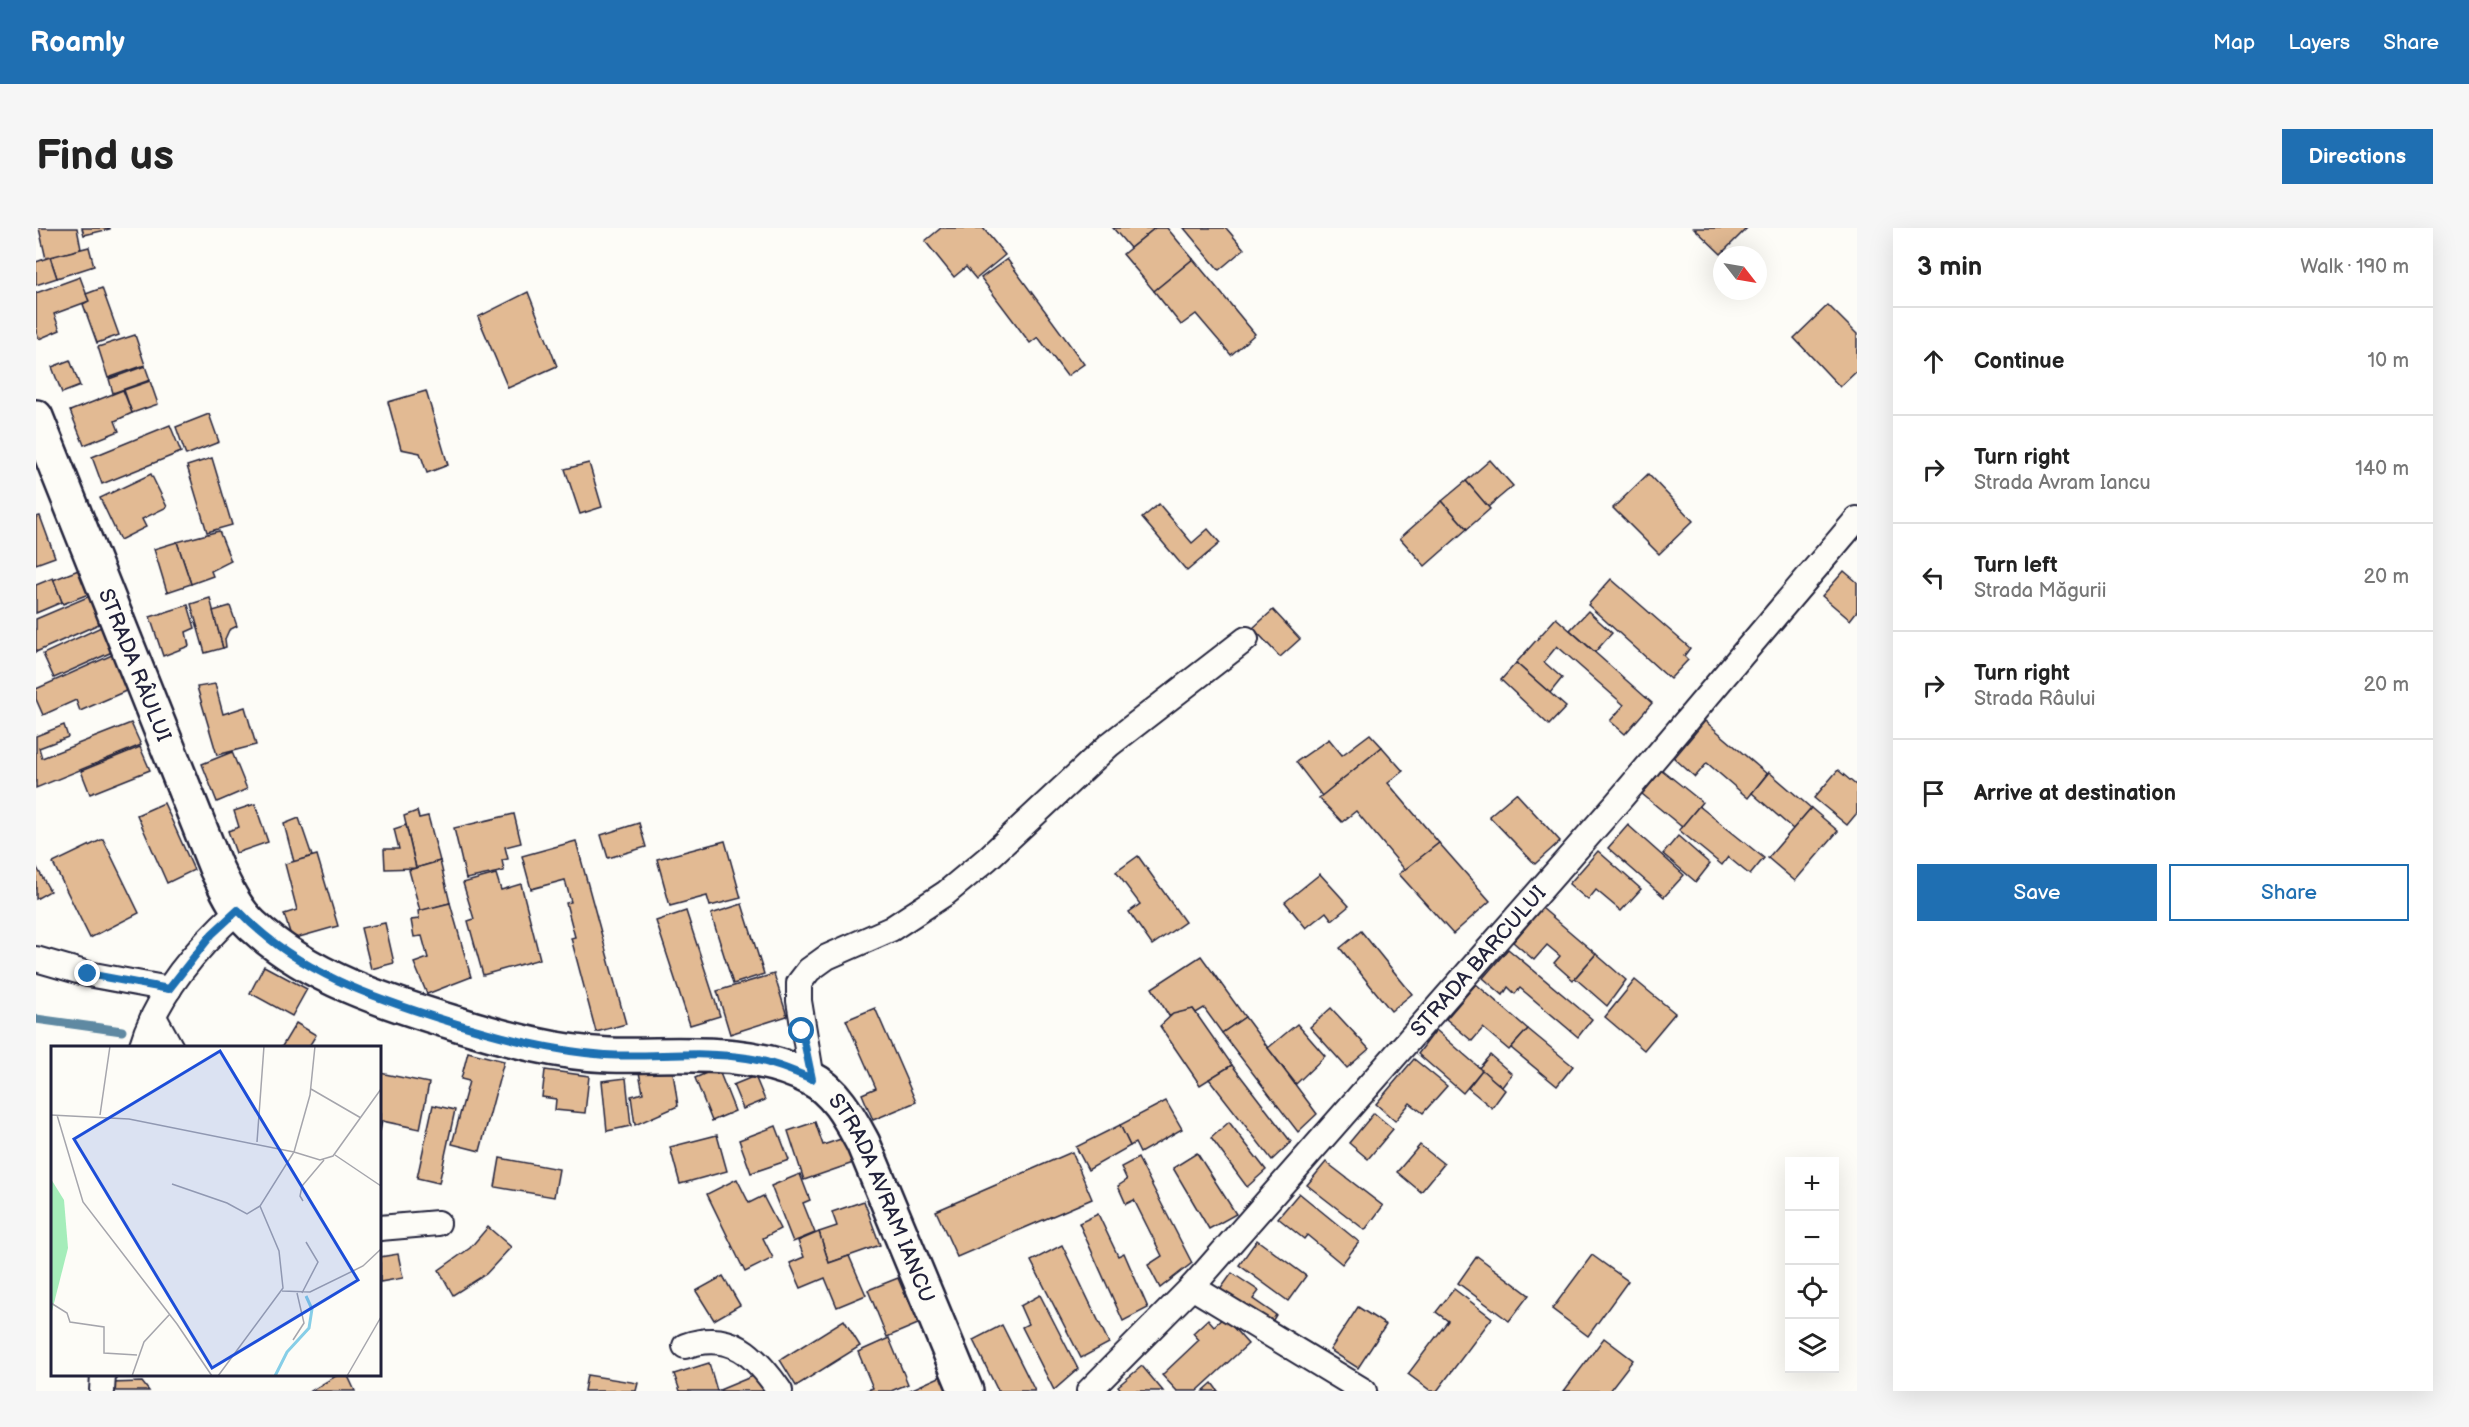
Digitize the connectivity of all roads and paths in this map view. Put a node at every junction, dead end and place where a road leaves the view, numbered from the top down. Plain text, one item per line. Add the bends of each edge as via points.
1 (36, 417) edge
2 (1857, 519) edge
3 (1246, 639) dead end
4 (238, 910) junction
5 (36, 959) edge
6 (169, 989) junction
7 (154, 1017) junction
8 (141, 1046) edge
9 (170, 1046) edge
10 (812, 1079) junction
11 (438, 1223) dead end
12 (381, 1228) edge
13 (1192, 1287) junction
14 (686, 1346) dead end
15 (103, 1376) edge
16 (102, 1391) edge
17 (780, 1391) edge
18 (966, 1391) edge
19 (1089, 1391) edge
20 (1364, 1391) edge

1 - 4 main road, STRADA RÂULUI via 216,868
2 - 13 street, STRADA BARCULUI via 1616,804
3 - 10 street via 1109,745 987,860 946,893 891,928 827,957 809,970 799,983 799,1001
4 - 6 street via 212,934
4 - 10 main road, STRADA AVRAM IANCU via 287,952 344,984 391,1004 482,1031 575,1052 747,1058
5 - 6 street via 88,974
6 - 7 street
7 - 8 street
7 - 9 street
10 - 18 main road, STRADA AVRAM IANCU via 833,1096 863,1143
11 - 12 street
13 - 19 street, STRADA BARCULUI
13 - 20 street
14 - 17 street via 714,1339 728,1342 747,1352 764,1368
15 - 16 street

